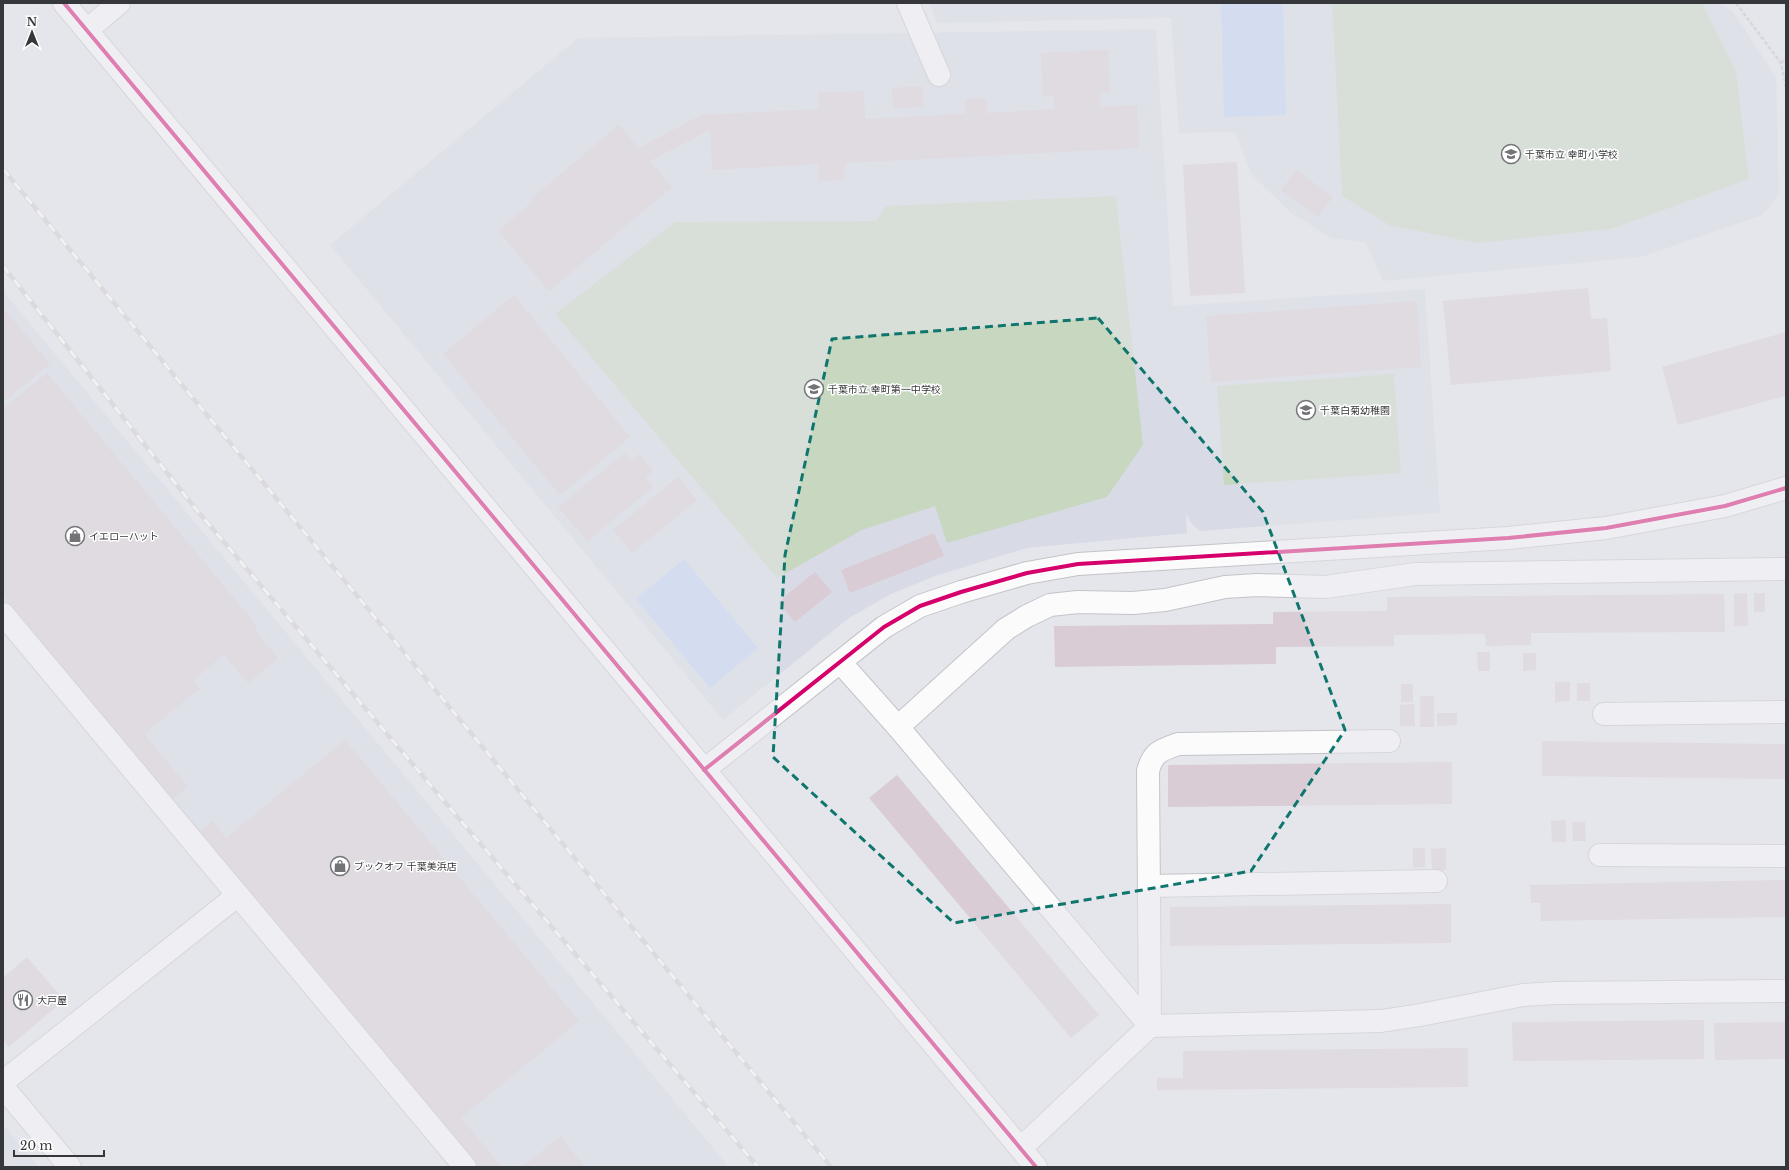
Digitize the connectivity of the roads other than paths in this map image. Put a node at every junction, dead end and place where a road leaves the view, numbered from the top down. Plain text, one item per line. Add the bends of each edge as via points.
1 (64, 3) edge
2 (119, 3) edge
3 (908, 3) edge
4 (87, 30) junction
5 (939, 75) dead end
6 (1786, 488) edge
7 (1786, 569) edge
8 (3, 614) edge
9 (840, 662) junction
10 (1786, 712) edge
11 (1604, 714) dead end
12 (898, 727) junction
13 (1389, 741) dead end
14 (704, 770) junction
15 (1600, 855) dead end
16 (1786, 856) edge
17 (1436, 880) dead end
18 (1149, 886) junction
19 (238, 894) junction
20 (1786, 991) edge
21 (1150, 1026) junction
22 (3, 1082) edge
23 (3, 1087) edge
24 (1020, 1148) junction
25 (70, 1167) edge
26 (465, 1167) edge
27 (1036, 1167) edge

1 - 4 street
2 - 4 street
3 - 5 street
4 - 14 street
6 - 9 street via 1725,506 1606,528 1508,538 1078,564 1027,573 920,606 884,627
7 - 12 street via 1415,574 1326,587 1225,587 1165,600 1050,605 1006,629
8 - 19 street
9 - 12 street
9 - 14 street
10 - 11 street
12 - 21 street
13 - 18 street via 1178,744 1162,750 1151,759 1148,771
14 - 24 street
15 - 16 street
17 - 18 street
18 - 21 street
19 - 22 street
19 - 26 street
20 - 21 street via 1555,993 1523,995 1381,1021
21 - 24 street
23 - 25 street
24 - 27 street

